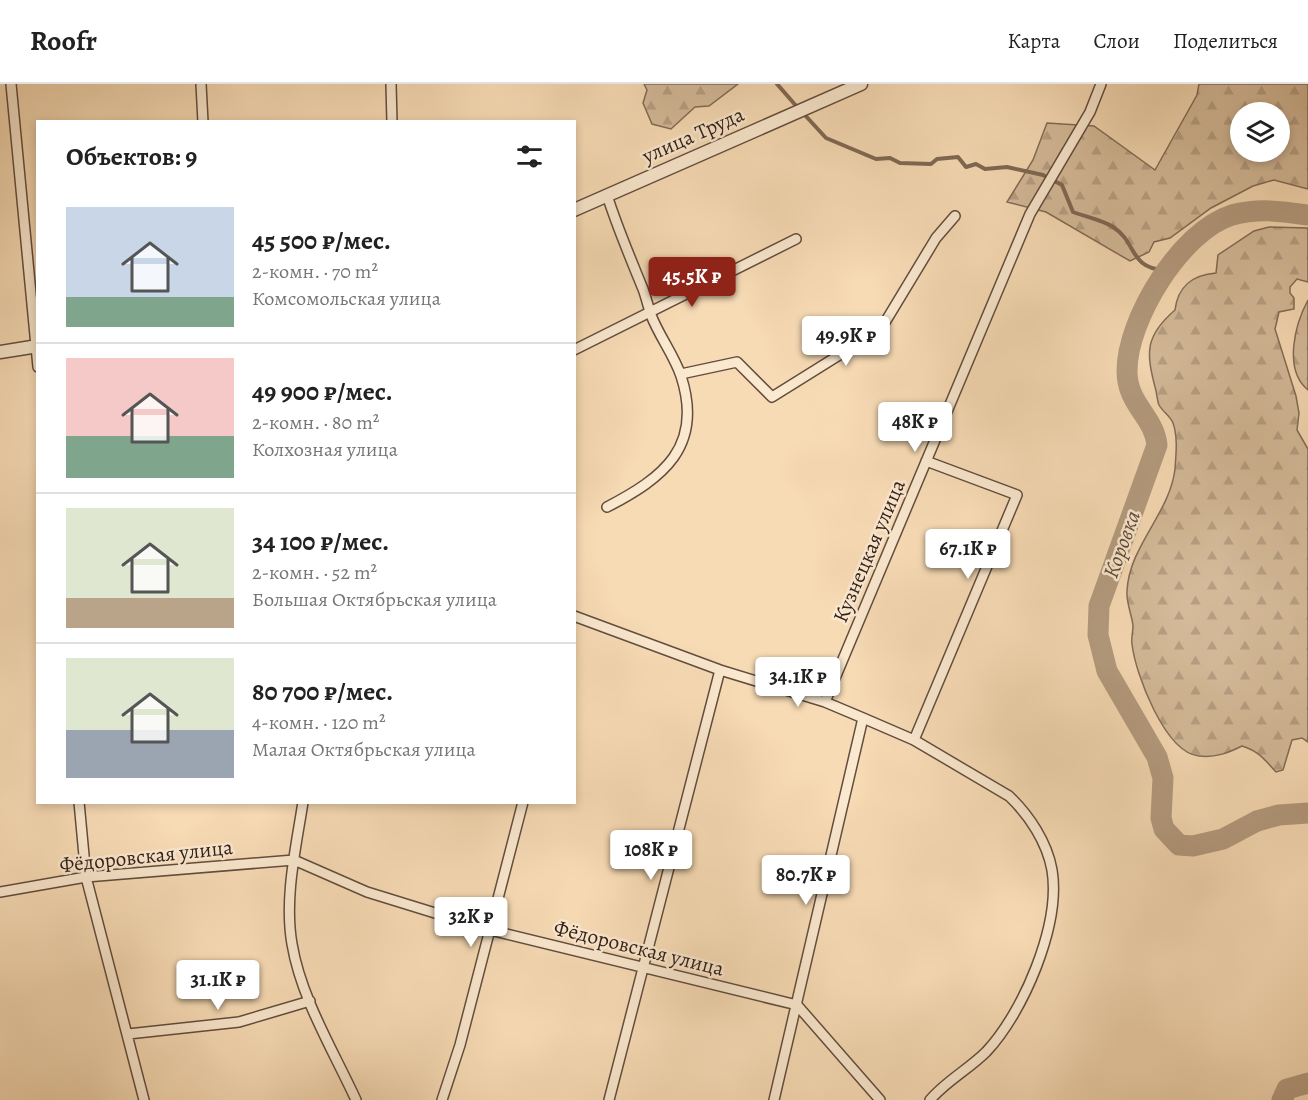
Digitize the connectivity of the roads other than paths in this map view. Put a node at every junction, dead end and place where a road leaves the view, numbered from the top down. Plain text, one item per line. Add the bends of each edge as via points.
1 (10, 84) edge
2 (201, 84) edge
3 (391, 84) edge
4 (861, 84) edge
5 (1101, 84) edge
6 (203, 120) edge
7 (392, 120) edge
8 (607, 195) junction
9 (576, 209) edge
10 (955, 216) dead end
11 (796, 239) dead end
12 (651, 314) junction
13 (36, 346) edge
14 (576, 349) edge
15 (0, 351) edge
16 (681, 374) junction
17 (926, 461) junction
18 (607, 507) dead end
19 (576, 617) edge
20 (720, 670) junction
21 (825, 702) junction
22 (863, 718) junction
23 (914, 740) junction
24 (79, 804) edge
25 (303, 804) edge
26 (522, 804) edge
27 (294, 860) junction
28 (86, 877) junction
29 (0, 892) edge
30 (490, 930) junction
31 (642, 969) junction
32 (310, 1001) junction
33 (797, 1005) junction
34 (128, 1034) junction
35 (144, 1100) edge
36 (357, 1100) edge
37 (442, 1100) edge
38 (609, 1100) edge
39 (774, 1100) edge
40 (880, 1100) edge
41 (930, 1100) edge

1 - 13 street
2 - 6 street
3 - 7 street
4 - 8 street, улица Труда
5 - 17 street, Кузнецкая улица via 1090,112 1030,214
8 - 9 street, улица Труда
8 - 12 street
10 - 16 street via 936,238 881,329 772,397 737,362
11 - 12 street
12 - 14 street
12 - 16 street
13 - 15 street
16 - 18 street via 687,400 685,435 678,451 661,474
17 - 21 street, Кузнецкая улица
17 - 23 street via 1017,495
19 - 20 street
20 - 21 street
20 - 31 street
21 - 22 street
22 - 23 street
22 - 33 street
23 - 41 street via 1021,807 1037,831 1052,868 1054,888 1048,930 1025,991 1002,1031 986,1052
24 - 28 street
25 - 27 street
26 - 30 street
27 - 28 street, Фёдоровская улица
27 - 30 street, Фёдоровская улица via 367,892
27 - 32 street via 291,942
28 - 29 street, Фёдоровская улица
28 - 34 street
30 - 31 street, Фёдоровская улица
30 - 37 street
31 - 33 street, Фёдоровская улица
31 - 38 street
32 - 34 street via 239,1022
32 - 36 street
33 - 39 street
33 - 40 street
34 - 35 street

